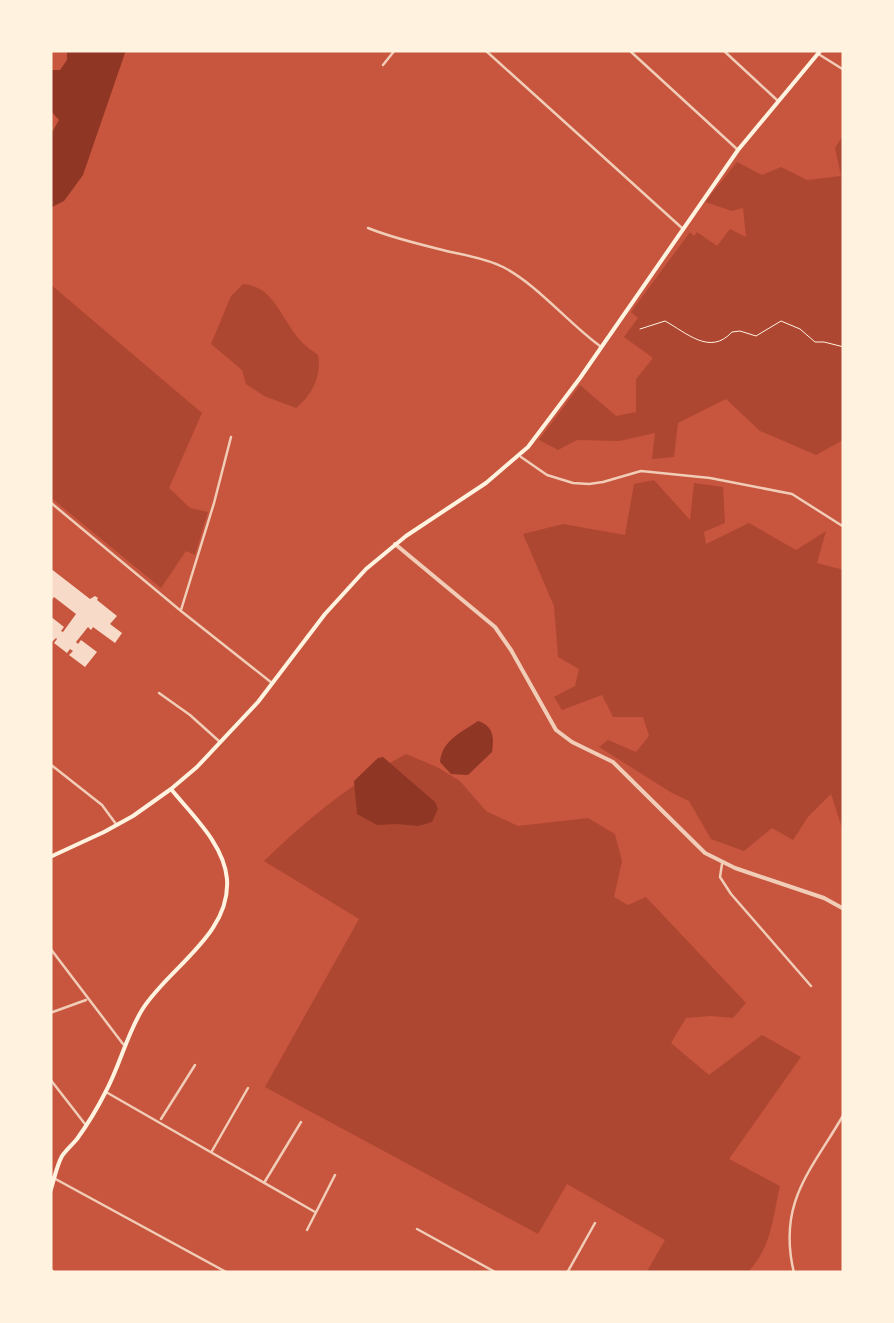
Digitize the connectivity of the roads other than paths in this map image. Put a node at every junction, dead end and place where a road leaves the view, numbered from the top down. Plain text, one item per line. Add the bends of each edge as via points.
1 (396, 50) edge
2 (484, 50) edge
3 (629, 50) edge
4 (723, 50) edge
5 (820, 52) edge
6 (383, 65) dead end
7 (844, 70) edge
8 (778, 101) junction
9 (738, 150) junction
10 (368, 228) dead end
11 (684, 229) junction
12 (602, 347) junction
13 (231, 437) dead end
14 (520, 455) junction
15 (50, 502) edge
16 (844, 527) edge
17 (395, 544) junction
18 (180, 611) junction
19 (273, 684) junction
20 (159, 694) dead end
21 (222, 743) junction
22 (50, 764) edge
23 (171, 790) junction
24 (117, 825) junction
25 (50, 857) edge
26 (723, 863) junction
27 (844, 908) edge
28 (50, 948) edge
29 (812, 986) dead end
30 (88, 1000) junction
31 (50, 1013) edge
32 (124, 1044) junction
33 (195, 1065) dead end
34 (50, 1079) edge
35 (248, 1088) dead end
36 (106, 1092) junction
37 (844, 1114) edge
38 (160, 1121) junction
39 (301, 1122) dead end
40 (86, 1126) junction
41 (211, 1152) junction
42 (336, 1175) dead end
43 (52, 1177) edge
44 (264, 1183) junction
45 (50, 1192) edge
46 (316, 1212) junction
47 (595, 1223) dead end
48 (417, 1228) dead end
49 (307, 1230) dead end
50 (50, 1269) edge
51 (56, 1273) edge
52 (228, 1273) edge
53 (497, 1273) edge
54 (567, 1273) edge
55 (794, 1273) edge

1 - 6 street
2 - 11 street
3 - 9 street
4 - 8 street
5 - 7 street
5 - 8 main road
8 - 9 main road
9 - 11 main road
10 - 12 street via 502,266
11 - 12 main road
12 - 14 main road
13 - 18 street
14 - 16 street via 547,476 573,483 641,470 792,494
14 - 17 main road
15 - 18 street
17 - 19 main road via 337,600
17 - 26 street via 494,627 556,730 613,762
18 - 19 street
19 - 21 main road
20 - 21 street
21 - 23 main road
22 - 24 street
23 - 24 main road
23 - 32 main road via 215,844 226,894 215,923 145,1004
24 - 25 main road
26 - 27 street
26 - 29 street via 723,884
28 - 30 street
30 - 31 street
30 - 32 street
32 - 36 main road
33 - 38 street
34 - 40 street
35 - 41 street
36 - 38 street
36 - 40 main road
37 - 55 street via 790,1215
38 - 41 street
39 - 44 street
40 - 43 main road
41 - 44 street
42 - 46 street
43 - 45 main road
43 - 52 street
44 - 46 street
46 - 49 street
47 - 54 street
48 - 53 street
50 - 51 street

